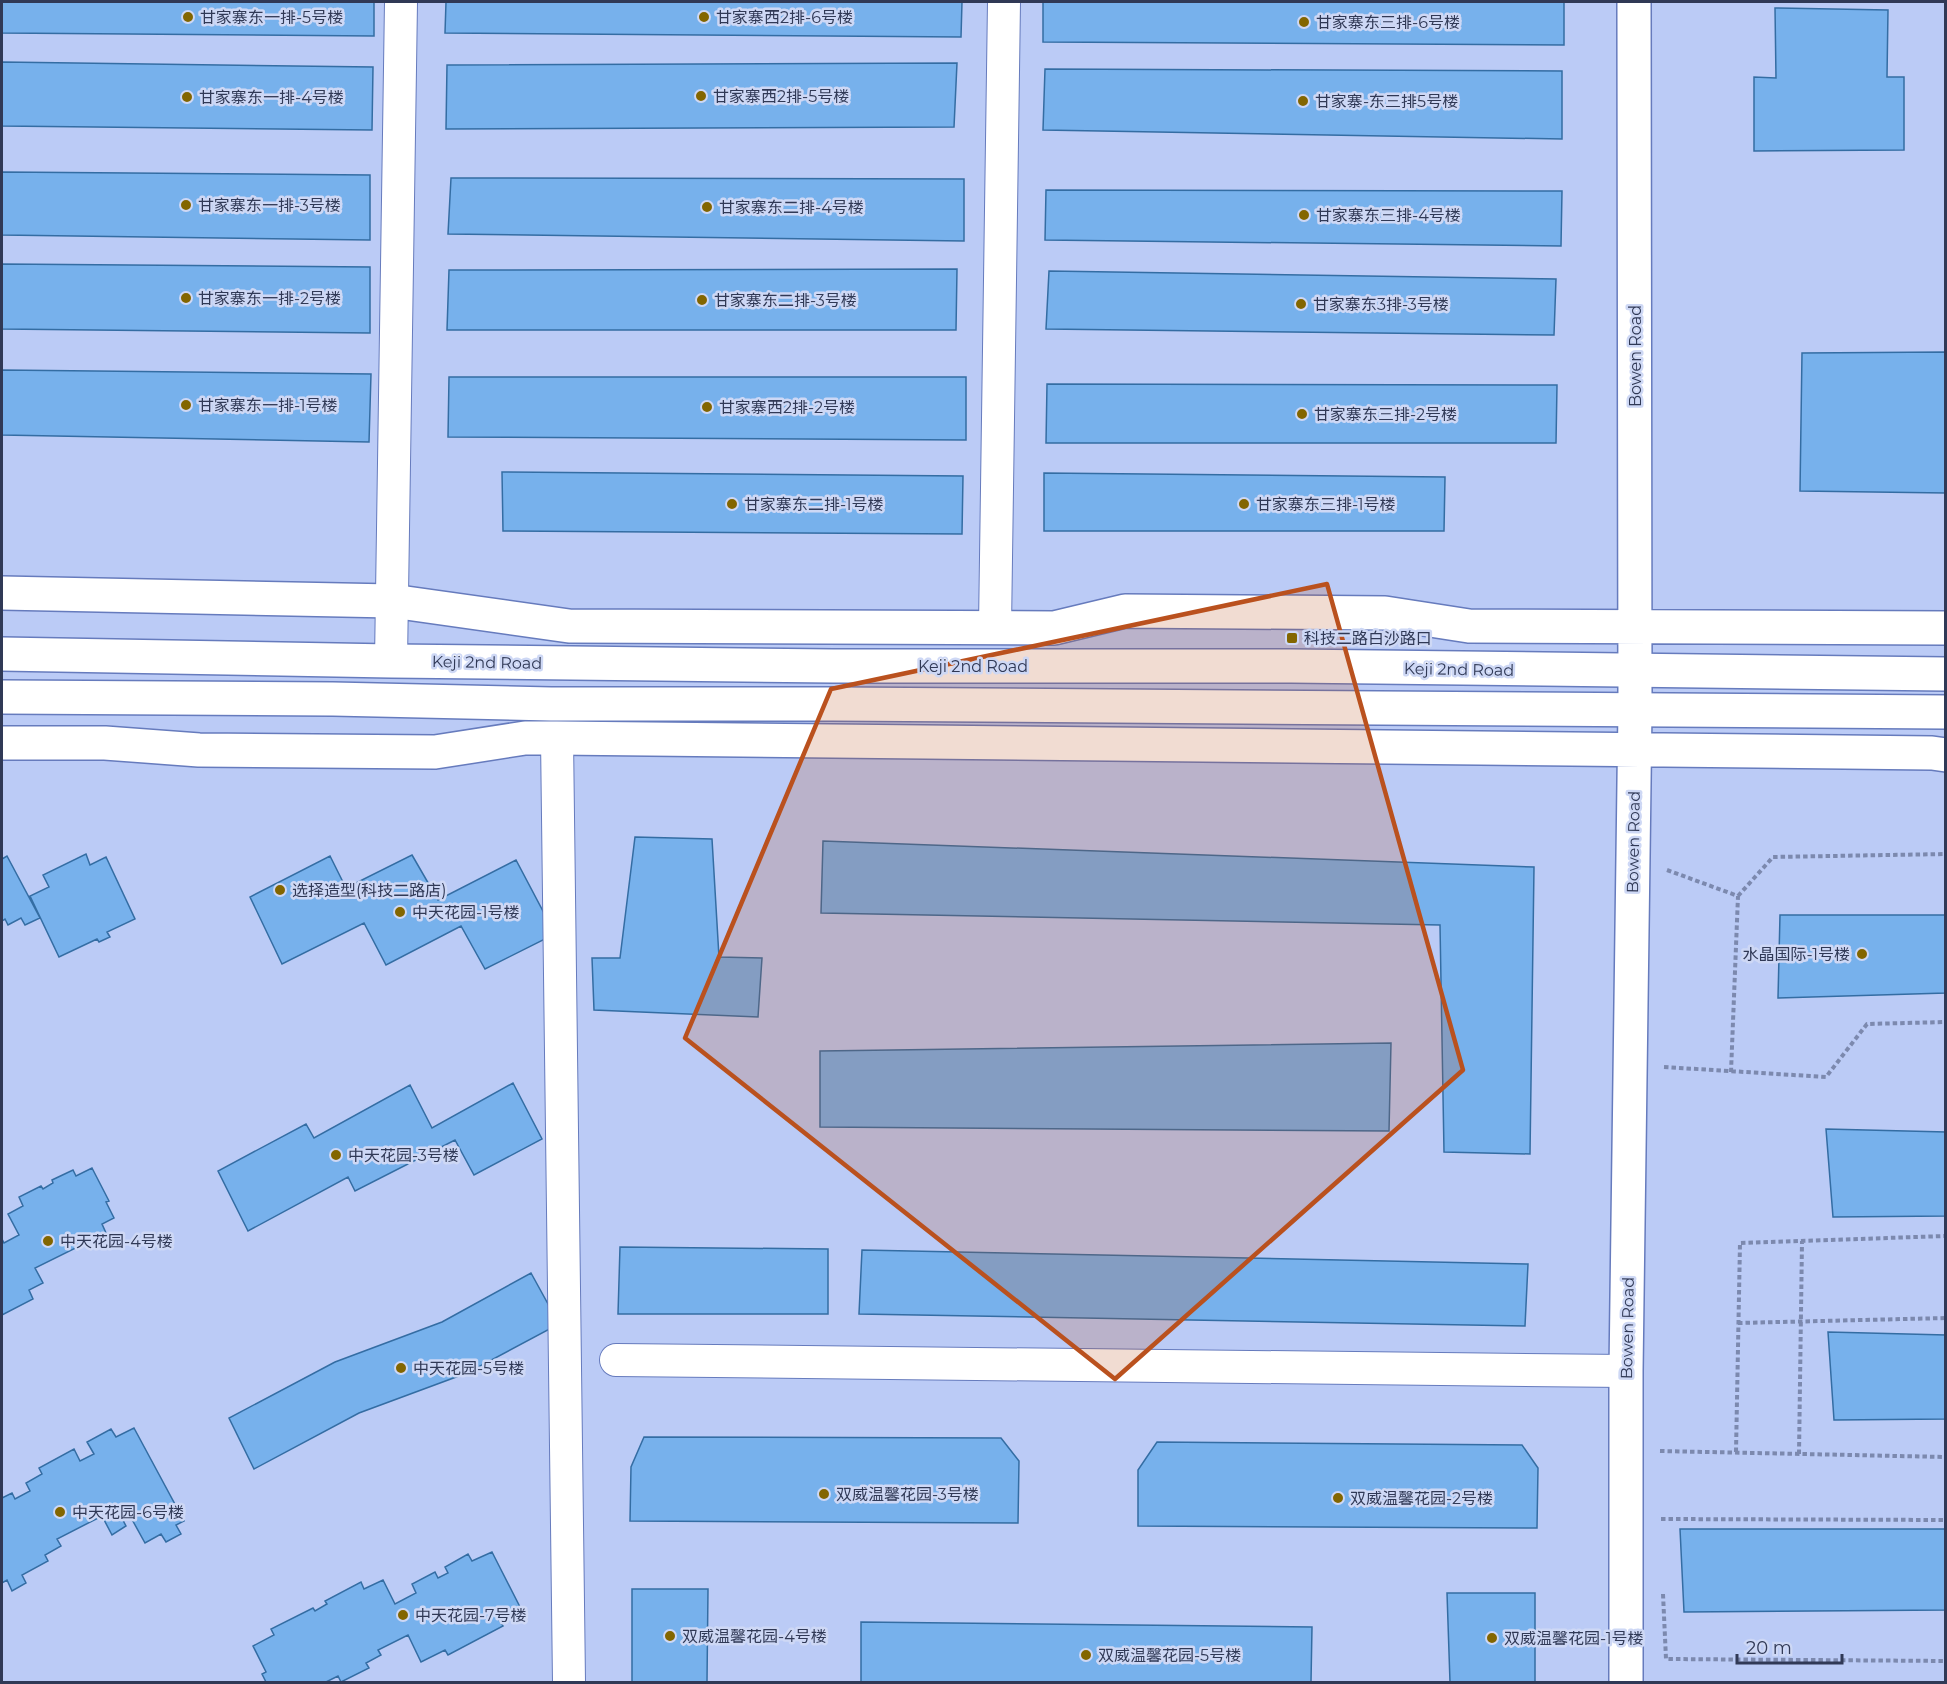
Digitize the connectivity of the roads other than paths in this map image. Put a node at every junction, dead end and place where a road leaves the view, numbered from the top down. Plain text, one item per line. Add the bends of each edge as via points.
1 (401, 2) edge
2 (1004, 2) edge
3 (1634, 2) edge
4 (2, 593) edge
5 (392, 601) junction
6 (995, 627) junction
7 (1635, 627) junction
8 (1946, 627) edge
9 (2, 654) edge
10 (391, 661) junction
11 (1635, 671) junction
12 (1946, 674) edge
13 (2, 697) edge
14 (1635, 709) junction
15 (1946, 712) edge
16 (557, 738) junction
17 (2, 743) edge
18 (1634, 751) junction
19 (1946, 755) edge
20 (616, 1360) dead end
21 (1626, 1371) junction
22 (569, 1683) edge
23 (1626, 1683) edge

1 - 5 street
2 - 6 street
3 - 7 street, Bowen Road
4 - 5 street
5 - 6 street via 569,626
5 - 10 street
6 - 7 street via 1054,628 1136,611 1385,613 1469,626
7 - 8 street
7 - 11 street, Bowen Road
9 - 10 street, Keji 2nd Road
10 - 11 street, Keji 2nd Road
11 - 12 street, Keji 2nd Road
11 - 14 street, Bowen Road
13 - 14 street
14 - 15 street
14 - 18 street, Bowen Road
16 - 17 street via 525,738 435,752
16 - 18 street
16 - 22 street
18 - 19 street
18 - 21 street, Bowen Road
20 - 21 street
21 - 23 street, Bowen Road

